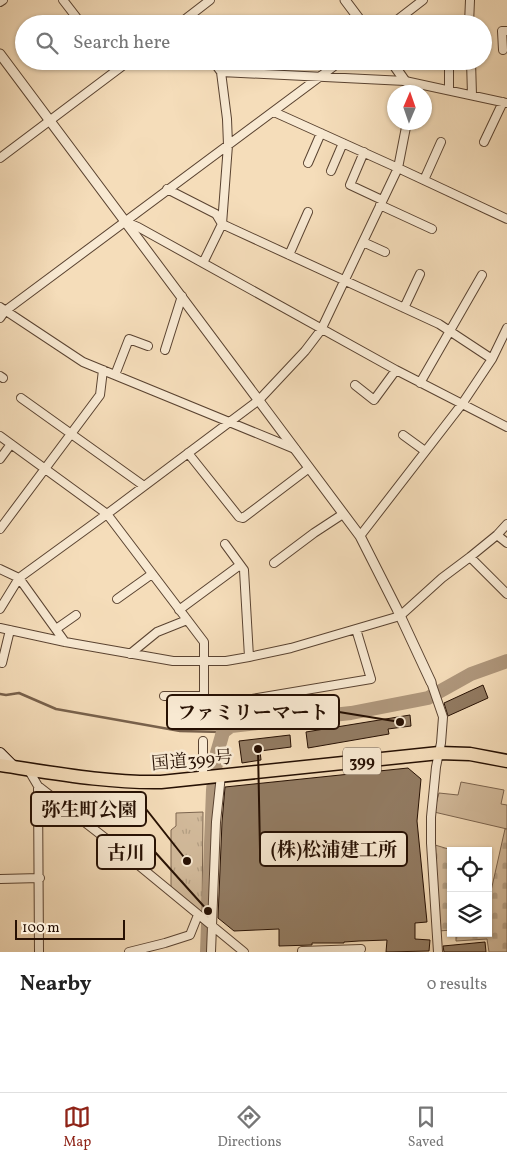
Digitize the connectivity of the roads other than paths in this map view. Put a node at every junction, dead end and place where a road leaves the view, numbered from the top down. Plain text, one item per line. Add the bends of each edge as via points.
1 (63, 0) edge
2 (210, 0) edge
3 (423, 0) edge
4 (470, 0) edge
5 (348, 1) edge
6 (75, 15) edge
7 (192, 15) edge
8 (357, 15) edge
9 (404, 15) edge
10 (469, 15) edge
11 (507, 31) edge
12 (503, 50) dead end
13 (0, 54) edge
14 (117, 70) edge
15 (329, 70) edge
16 (399, 70) edge
17 (449, 70) edge
18 (471, 70) edge
19 (221, 72) joint
20 (318, 78) junction
21 (410, 82) junction
22 (411, 85) edge
23 (449, 90) junction
24 (472, 95) junction
25 (505, 102) edge
26 (274, 112) junction
27 (50, 120) junction
28 (405, 130) edge
29 (321, 133) junction
30 (442, 142) dead end
31 (484, 142) dead end
32 (343, 143) junction
33 (228, 145) junction
34 (364, 152) junction
35 (0, 158) edge
36 (308, 163) dead end
37 (398, 168) junction
38 (331, 171) dead end
39 (424, 180) junction
40 (167, 189) junction
41 (381, 202) junction
42 (308, 212) dead end
43 (507, 219) edge
44 (124, 222) junction
45 (222, 224) junction
46 (432, 229) dead end
47 (363, 242) junction
48 (385, 252) dead end
49 (289, 255) junction
50 (203, 263) junction
51 (420, 274) dead end
52 (482, 275) dead end
53 (344, 281) junction
54 (182, 296) junction
55 (404, 308) junction
56 (3, 309) edge
57 (0, 318) edge
58 (507, 328) edge
59 (321, 330) junction
60 (450, 332) junction
61 (148, 346) dead end
62 (165, 350) dead end
63 (492, 359) junction
64 (104, 370) junction
65 (396, 370) junction
66 (115, 375) junction
67 (420, 383) junction
68 (355, 385) dead end
69 (21, 398) dead end
70 (259, 400) junction
71 (462, 404) junction
72 (229, 422) junction
73 (507, 427) edge
74 (71, 434) junction
75 (403, 435) dead end
76 (0, 436) edge
77 (11, 444) junction
78 (294, 449) junction
79 (425, 451) junction
80 (188, 453) junction
81 (0, 459) edge
82 (45, 468) junction
83 (309, 468) junction
84 (144, 486) junction
85 (108, 514) junction
86 (343, 514) junction
87 (4, 517) edge
88 (507, 524) edge
89 (0, 528) edge
90 (496, 535) junction
91 (360, 536) junction
92 (507, 543) edge
93 (224, 544) dead end
94 (470, 557) junction
95 (274, 564) dead end
96 (240, 565) junction
97 (0, 569) edge
98 (152, 574) junction
99 (19, 578) junction
100 (507, 594) edge
101 (117, 599) dead end
102 (0, 609) edge
103 (179, 610) junction
104 (76, 615) dead end
105 (400, 616) junction
106 (187, 620) junction
107 (0, 628) edge
108 (56, 629) junction
109 (356, 629) junction
110 (10, 630) junction
111 (65, 642) junction
112 (130, 654) junction
113 (250, 657) junction
114 (205, 661) junction
115 (2, 663) dead end
116 (431, 682) joint
117 (164, 696) dead end
118 (204, 696) junction
119 (204, 707) junction
120 (204, 723) dead end
121 (203, 741) dead end
122 (0, 753) edge
123 (439, 753) junction
124 (507, 761) edge
125 (0, 765) edge
126 (14, 767) junction
127 (28, 769) junction
128 (213, 776) junction
129 (38, 786) junction
130 (40, 878) junction
131 (0, 879) edge
132 (200, 917) junction
133 (211, 926) junction
134 (361, 949) dead end
135 (302, 951) edge
136 (313, 951) edge
137 (351, 951) edge
138 (39, 952) edge
139 (129, 952) edge
140 (138, 952) edge
141 (211, 952) edge
142 (244, 952) edge
143 (438, 952) edge

1 - 6 street
2 - 7 street
3 - 9 street
4 - 10 street
5 - 8 street
11 - 12 street via 502,31
13 - 27 street
14 - 27 street
15 - 20 street
16 - 21 street
17 - 23 street
18 - 24 street
19 - 20 street
19 - 33 street
20 - 21 street
20 - 26 street
21 - 22 street
21 - 23 street
23 - 24 street
24 - 25 street
25 - 31 street
26 - 29 street
26 - 33 street
27 - 35 street
27 - 44 street
28 - 37 street
29 - 32 street
29 - 36 street
30 - 39 street
32 - 34 street
32 - 38 street
33 - 40 street
33 - 45 street
34 - 37 street
34 - 41 street via 350,185
37 - 39 street
37 - 41 street
39 - 43 street
40 - 44 street
40 - 45 street via 216,214
41 - 46 street
41 - 47 street
42 - 49 street
44 - 50 street
44 - 54 street
44 - 56 street
45 - 49 street
45 - 50 street
47 - 48 street
47 - 53 street
49 - 53 street
50 - 59 street
51 - 55 street
52 - 60 street
53 - 55 street
53 - 59 street
54 - 62 street
54 - 70 street
55 - 60 street
56 - 57 street
56 - 64 street via 83,362
58 - 63 street
59 - 65 street
59 - 70 street
60 - 63 street
60 - 67 street
61 - 66 street via 129,339
63 - 71 street
64 - 66 street
64 - 74 street via 100,395
65 - 67 street
65 - 68 street via 374,400
66 - 72 street
67 - 71 street
69 - 74 street
70 - 72 street
70 - 78 street
71 - 73 street
71 - 79 street
72 - 78 street
72 - 80 street
74 - 82 street
74 - 84 street
75 - 79 street
76 - 77 street
77 - 81 street
77 - 82 street
78 - 83 street
79 - 91 street
80 - 83 street via 239,518
80 - 84 street
82 - 85 street
82 - 87 street
83 - 86 street
84 - 85 street
85 - 98 street
85 - 99 street
86 - 91 street
86 - 95 street
87 - 89 street
88 - 90 street
90 - 92 street
90 - 94 street
91 - 105 street
93 - 96 street
94 - 100 street
94 - 105 street
96 - 103 street
96 - 113 street via 244,570
97 - 99 street
98 - 101 street
98 - 103 street
99 - 102 street
99 - 108 street
103 - 106 street
104 - 108 street
105 - 109 street
105 - 116 street
106 - 112 street via 157,632
106 - 114 street via 204,642
107 - 110 street
108 - 111 street
109 - 113 street
109 - 119 street via 371,679
110 - 111 street
110 - 115 street
111 - 112 street
112 - 114 street via 174,661
113 - 114 street
114 - 118 street
116 - 123 street via 443,717
117 - 118 street
118 - 119 street
119 - 120 street
121 - 128 street
122 - 126 main road
123 - 124 highway, 国道399号 / 399 via 470,754
123 - 128 highway, 国道399号 / 399
123 - 143 street via 431,817
125 - 126 highway, 国道399号 / 399
126 - 127 highway, 国道399号 / 399
127 - 128 highway, 国道399号 / 399 via 136,783
127 - 129 street
128 - 133 street via 216,822
129 - 130 street
129 - 132 street
130 - 131 street
130 - 138 street
132 - 133 street
132 - 140 street via 190,935
133 - 141 street
133 - 142 street
134 - 137 street
135 - 136 street
136 - 137 street
139 - 140 street

